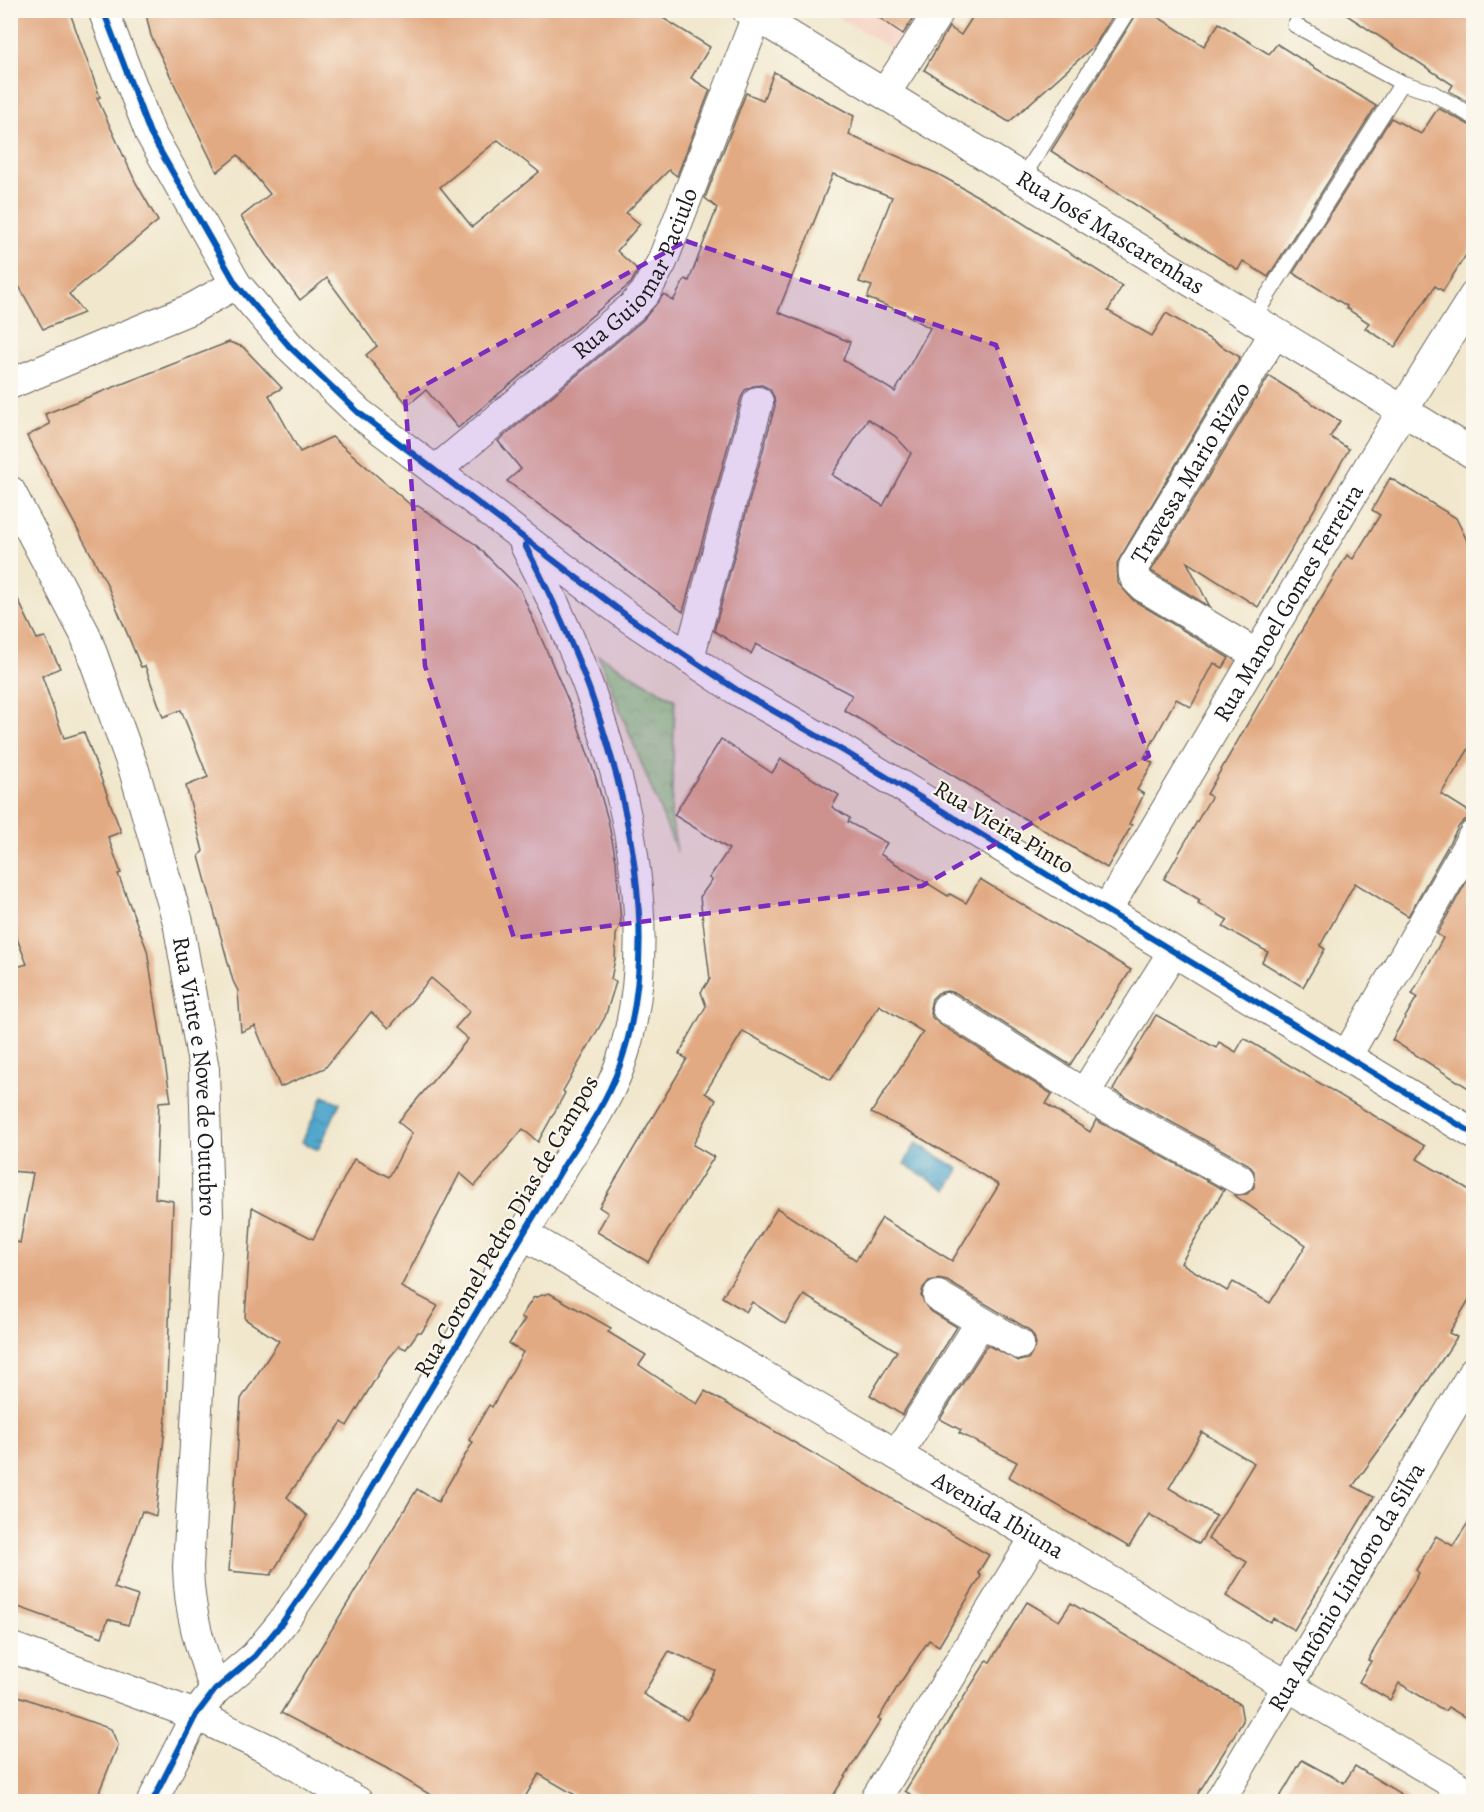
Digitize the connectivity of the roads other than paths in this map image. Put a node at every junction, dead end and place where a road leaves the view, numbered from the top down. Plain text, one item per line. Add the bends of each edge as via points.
1 (104, 10) edge
2 (939, 10) edge
3 (1128, 10) edge
4 (752, 13) edge
5 (1295, 25) dead end
6 (1402, 82) junction
7 (885, 93) junction
8 (1473, 117) edge
9 (1022, 178) junction
10 (236, 284) junction
11 (1473, 296) edge
12 (1263, 327) junction
13 (10, 384) edge
14 (758, 402) dead end
15 (1402, 409) junction
16 (1473, 454) edge
17 (435, 471) junction
18 (10, 491) edge
19 (523, 540) junction
20 (1258, 656) junction
21 (689, 658) junction
22 (1473, 835) edge
23 (1106, 910) junction
24 (1173, 952) junction
25 (947, 1008) dead end
26 (1346, 1057) junction
27 (1084, 1094) junction
28 (1473, 1134) edge
29 (1239, 1179) dead end
30 (525, 1235) junction
31 (938, 1296) dead end
32 (981, 1322) junction
33 (1018, 1344) dead end
34 (1473, 1371) edge
35 (897, 1455) junction
36 (1035, 1538) junction
37 (10, 1647) edge
38 (1287, 1687) junction
39 (215, 1690) junction
40 (196, 1715) junction
41 (1473, 1796) edge
42 (152, 1802) edge
43 (358, 1802) edge
44 (874, 1802) edge
45 (1219, 1802) edge

1 - 10 street, Rua Coronel Pedro Dias de Campos via 150,133
2 - 7 street
3 - 9 lane
4 - 7 street, Rua José Mascarenhas
4 - 17 street, Rua Guiomar Paciulo via 662,262 645,293
5 - 6 lane
6 - 8 lane via 1431,92
6 - 12 lane
7 - 9 street, Rua José Mascarenhas
9 - 12 street, Rua José Mascarenhas
10 - 13 street via 194,308
10 - 17 street, Rua Coronel Pedro Dias de Campos via 289,346 359,412
11 - 15 street, Rua Manoel Gomes Ferreira
12 - 15 street, Rua José Mascarenhas
12 - 20 street, Travessa Mario Rizzo via 1132,573 1144,587
14 - 21 street
15 - 16 street, Rua José Mascarenhas
15 - 20 street, Rua Manoel Gomes Ferreira
17 - 19 street, Rua Coronel Pedro Dias de Campos
18 - 39 street, Rua Vinte e Nove de Outubro via 85,634 134,770 178,922 204,1069 208,1215 188,1601
19 - 21 street, Rua Vieira Pinto
19 - 30 street, Rua Coronel Pedro Dias de Campos via 573,647 618,776 640,910 632,1010 620,1064 602,1107
20 - 23 street, Rua Manoel Gomes Ferreira
21 - 23 street, Rua Vieira Pinto
22 - 26 street
23 - 24 street, Rua Vieira Pinto
24 - 26 street, Rua Vieira Pinto
24 - 27 street
25 - 27 street
26 - 28 street, Rua Vieira Pinto
27 - 29 street
30 - 35 street, Avenida Ibiuna
30 - 39 street, Rua Coronel Pedro Dias de Campos via 348,1527 296,1604 255,1656
31 - 32 street
32 - 33 street
32 - 35 street
34 - 38 street, Rua Antônio Lindoro da Silva
35 - 36 street, Avenida Ibiuna
36 - 38 street, Avenida Ibiuna
36 - 44 street
37 - 40 street
38 - 41 street, Avenida Ibiuna
38 - 45 street, Rua Antônio Lindoro da Silva
39 - 40 street, Rua Coronel Pedro Dias de Campos
40 - 42 street, Rua Coronel Pedro Dias de Campos
40 - 43 street via 270,1750

